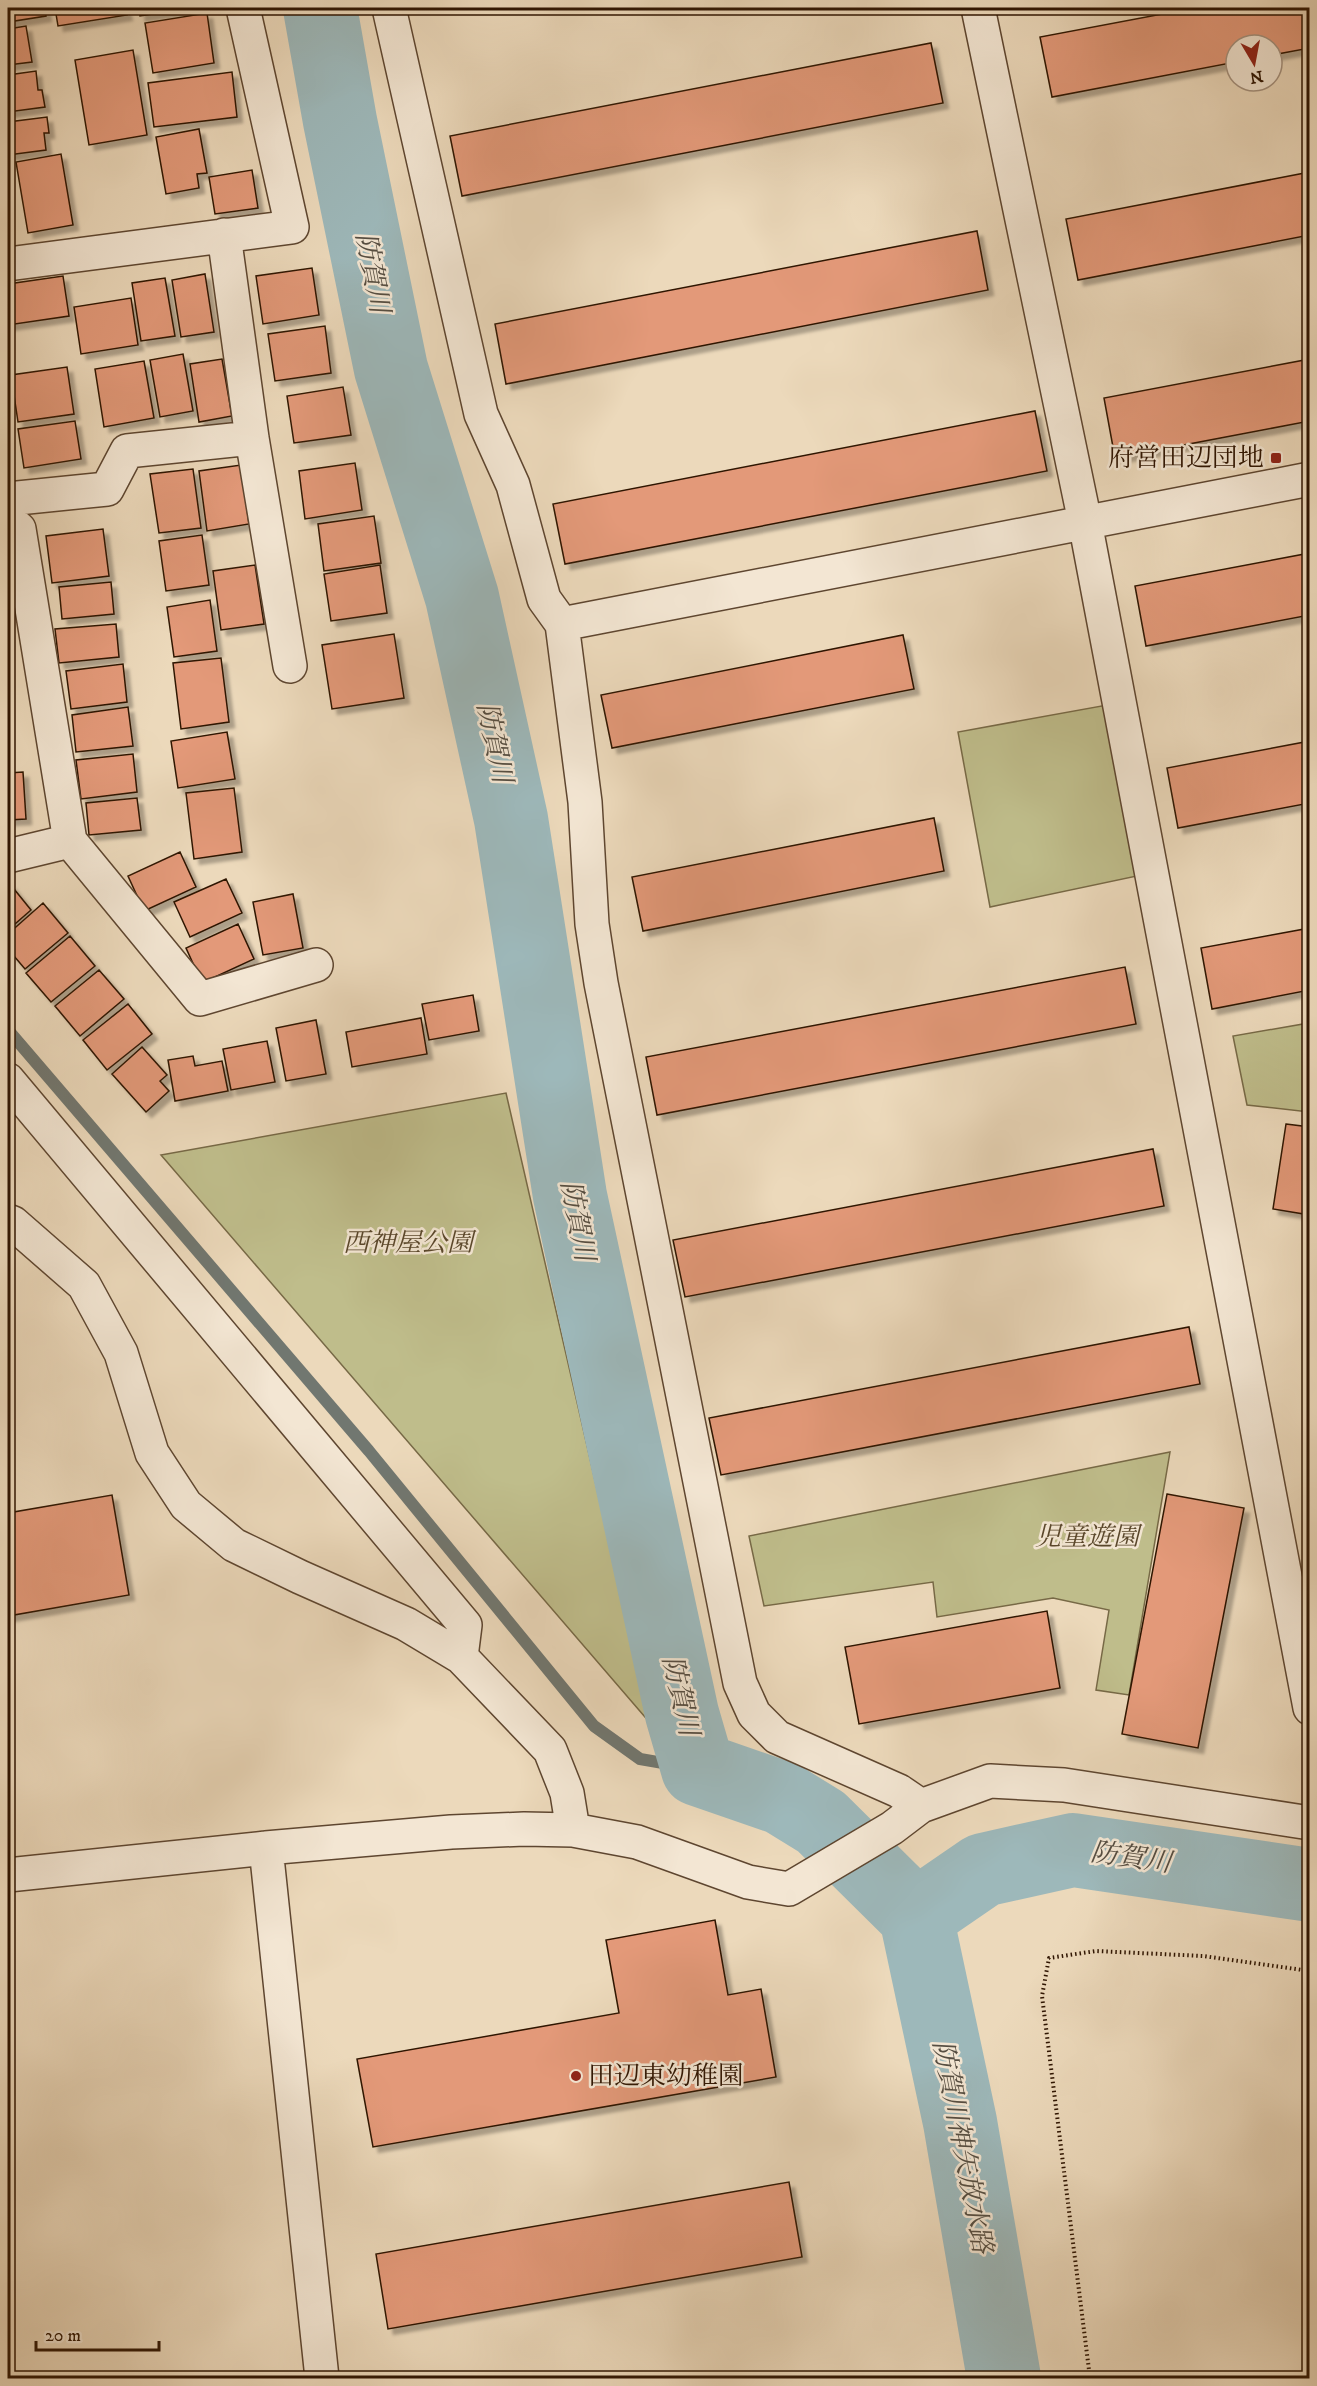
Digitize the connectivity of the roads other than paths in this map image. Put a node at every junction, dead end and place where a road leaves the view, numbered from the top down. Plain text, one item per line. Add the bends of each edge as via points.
1 (243, 8) edge
2 (389, 8) edge
3 (978, 8) edge
4 (224, 235) junction
5 (8, 264) edge
6 (252, 438) junction
7 (1310, 479) edge
8 (8, 500) edge
9 (8, 519) edge
10 (1085, 522) junction
11 (562, 624) junction
12 (290, 666) dead end
13 (70, 841) junction
14 (8, 856) edge
15 (316, 964) dead end
16 (8, 1080) edge
17 (8, 1221) edge
18 (461, 1657) junction
19 (1310, 1708) edge
20 (921, 1806) junction
21 (1310, 1823) edge
22 (573, 1830) junction
23 (266, 1848) junction
24 (8, 1875) edge
25 (322, 2379) edge

1 - 4 street via 292,227
2 - 11 street via 481,414 513,485 544,599
3 - 10 street
4 - 5 street
4 - 6 street
6 - 8 street via 127,451 107,489
6 - 12 street
7 - 10 street
9 - 13 street via 19,529
10 - 11 street
10 - 19 street
11 - 20 street via 585,802 592,924 601,983 740,1683 754,1714 777,1737 899,1791
13 - 14 street
13 - 15 street via 200,999
16 - 18 street via 465,1625
17 - 18 street via 84,1285 120,1353 152,1453 186,1505 234,1545 406,1624
18 - 22 street via 550,1750 567,1793
20 - 21 street via 990,1781 1064,1785
20 - 22 street via 892,1828 789,1889 748,1882 637,1842
22 - 23 street via 451,1833
23 - 24 street
23 - 25 street

